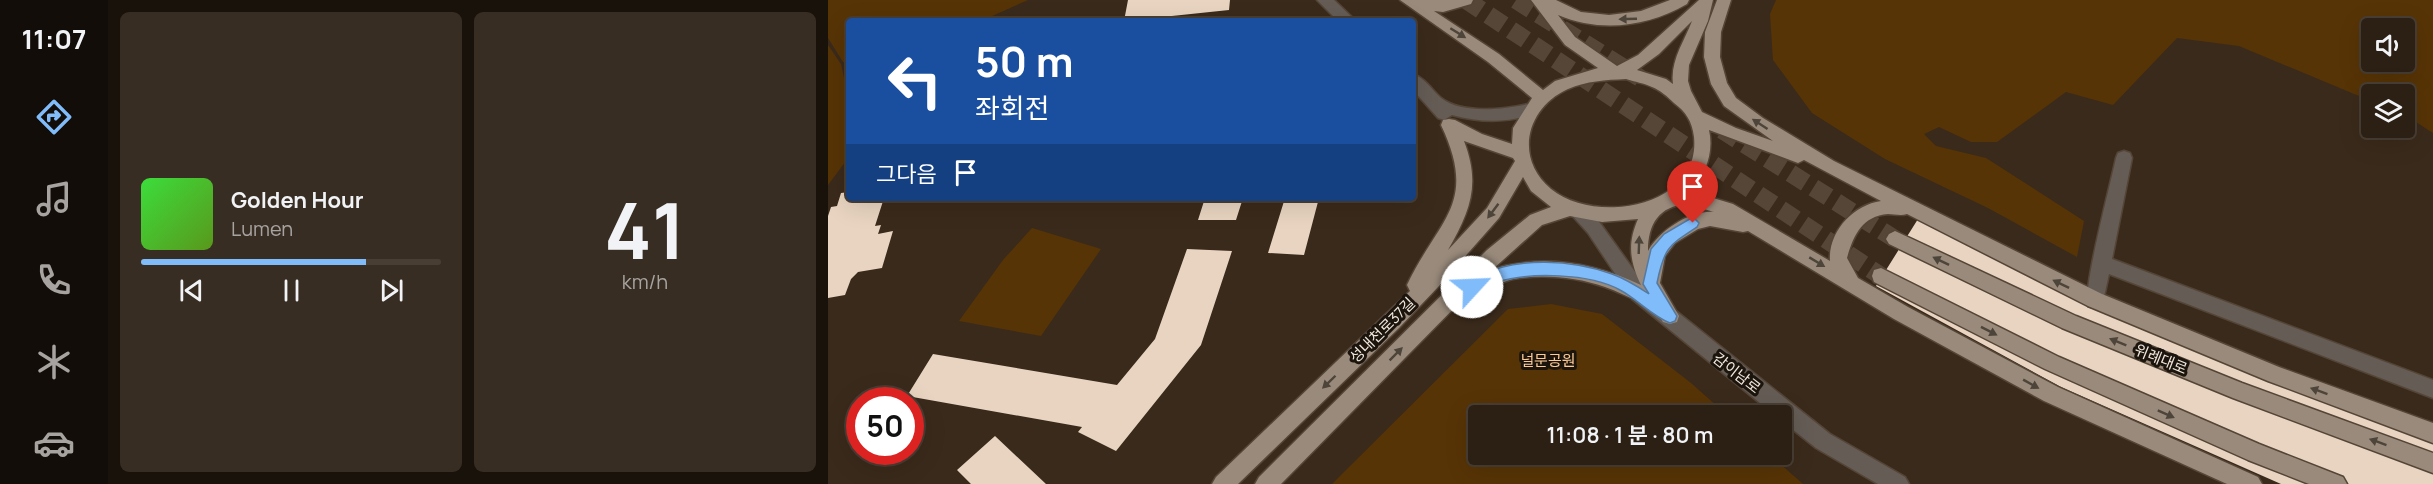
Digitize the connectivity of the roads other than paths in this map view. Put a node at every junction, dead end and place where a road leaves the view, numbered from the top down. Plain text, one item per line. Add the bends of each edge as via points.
1 (1324, 0) edge
2 (1466, 0) edge
3 (1538, 0) edge
4 (1545, 0) edge
5 (1682, 0) edge
6 (1724, 0) edge
7 (1408, 1) edge
8 (1705, 3) edge
9 (1345, 18) edge
10 (1616, 72) junction
11 (1416, 83) edge
12 (1537, 103) junction
13 (1437, 104) junction
14 (1693, 112) junction
15 (1449, 125) junction
16 (1522, 158) junction
17 (2124, 158) dead end
18 (1828, 166) junction
19 (1663, 202) junction
20 (1911, 209) junction
21 (1574, 210) junction
22 (1896, 239) tunnel mouth
23 (1785, 243) junction
24 (2101, 263) junction
25 (1881, 276) tunnel mouth
26 (1852, 283) junction
27 (1644, 288) junction
28 (1451, 298) junction
29 (2095, 300) junction
30 (1392, 322) junction
31 (2433, 388) edge
32 (2433, 433) edge
33 (2433, 463) edge
34 (1223, 484) edge
35 (1266, 484) edge
36 (1898, 484) edge
37 (2251, 484) edge
38 (2337, 484) edge

1 - 9 street
2 - 7 main road via 1443,7
3 - 10 main road via 1570,41
5 -> 4 main road via 1641,18 1610,19 1581,18
18 -> 6 main road via 1757,123 1727,98 1712,57 1713,32
7 -> 12 main road via 1518,74
8 - 10 main road via 1638,64
8 - 14 main road via 1679,78
10 - 12 main road via 1569,80
10 - 14 main road via 1660,82 1677,93
11 - 13 street
12 - 13 street via 1488,117
12 - 16 main road via 1522,131
13 - 15 street
14 - 18 main road via 1730,132
14 - 19 main road via 1703,140 1699,164 1690,179
15 - 16 main road
15 - 30 main road via 1463,164 1465,188 1460,206
16 - 21 main road via 1540,189
16 -> 30 main road, 성내천로37길 via 1493,213
17 - 24 street
18 - 20 main road
19 - 21 main road via 1623,215
19 - 23 main road via 1687,197 1727,209
27 -> 19 main road via 1637,246 1644,222
20 - 26 main road via 1875,209 1854,220 1843,236 1838,259
29 -> 20 main road
21 - 27 street, 감이남로
21 - 28 main road, 성내천로37길 via 1551,214 1524,228
33 -> 22 main road, 위례대로 via 2069,322
23 -> 26 main road
23 - 27 main road via 1741,224 1710,219 1693,223 1669,238 1656,253
24 - 29 street
24 - 31 street
25 -> 38 main road via 2052,363 2255,453
26 -> 37 main road via 2051,394
27 - 28 main road via 1552,269 1524,270 1492,276
27 - 36 street, 감이남로 via 1702,345 1823,441
35 -> 28 main road, 성내천로37길
32 -> 29 main road via 2275,375
30 -> 34 main road, 성내천로37길

